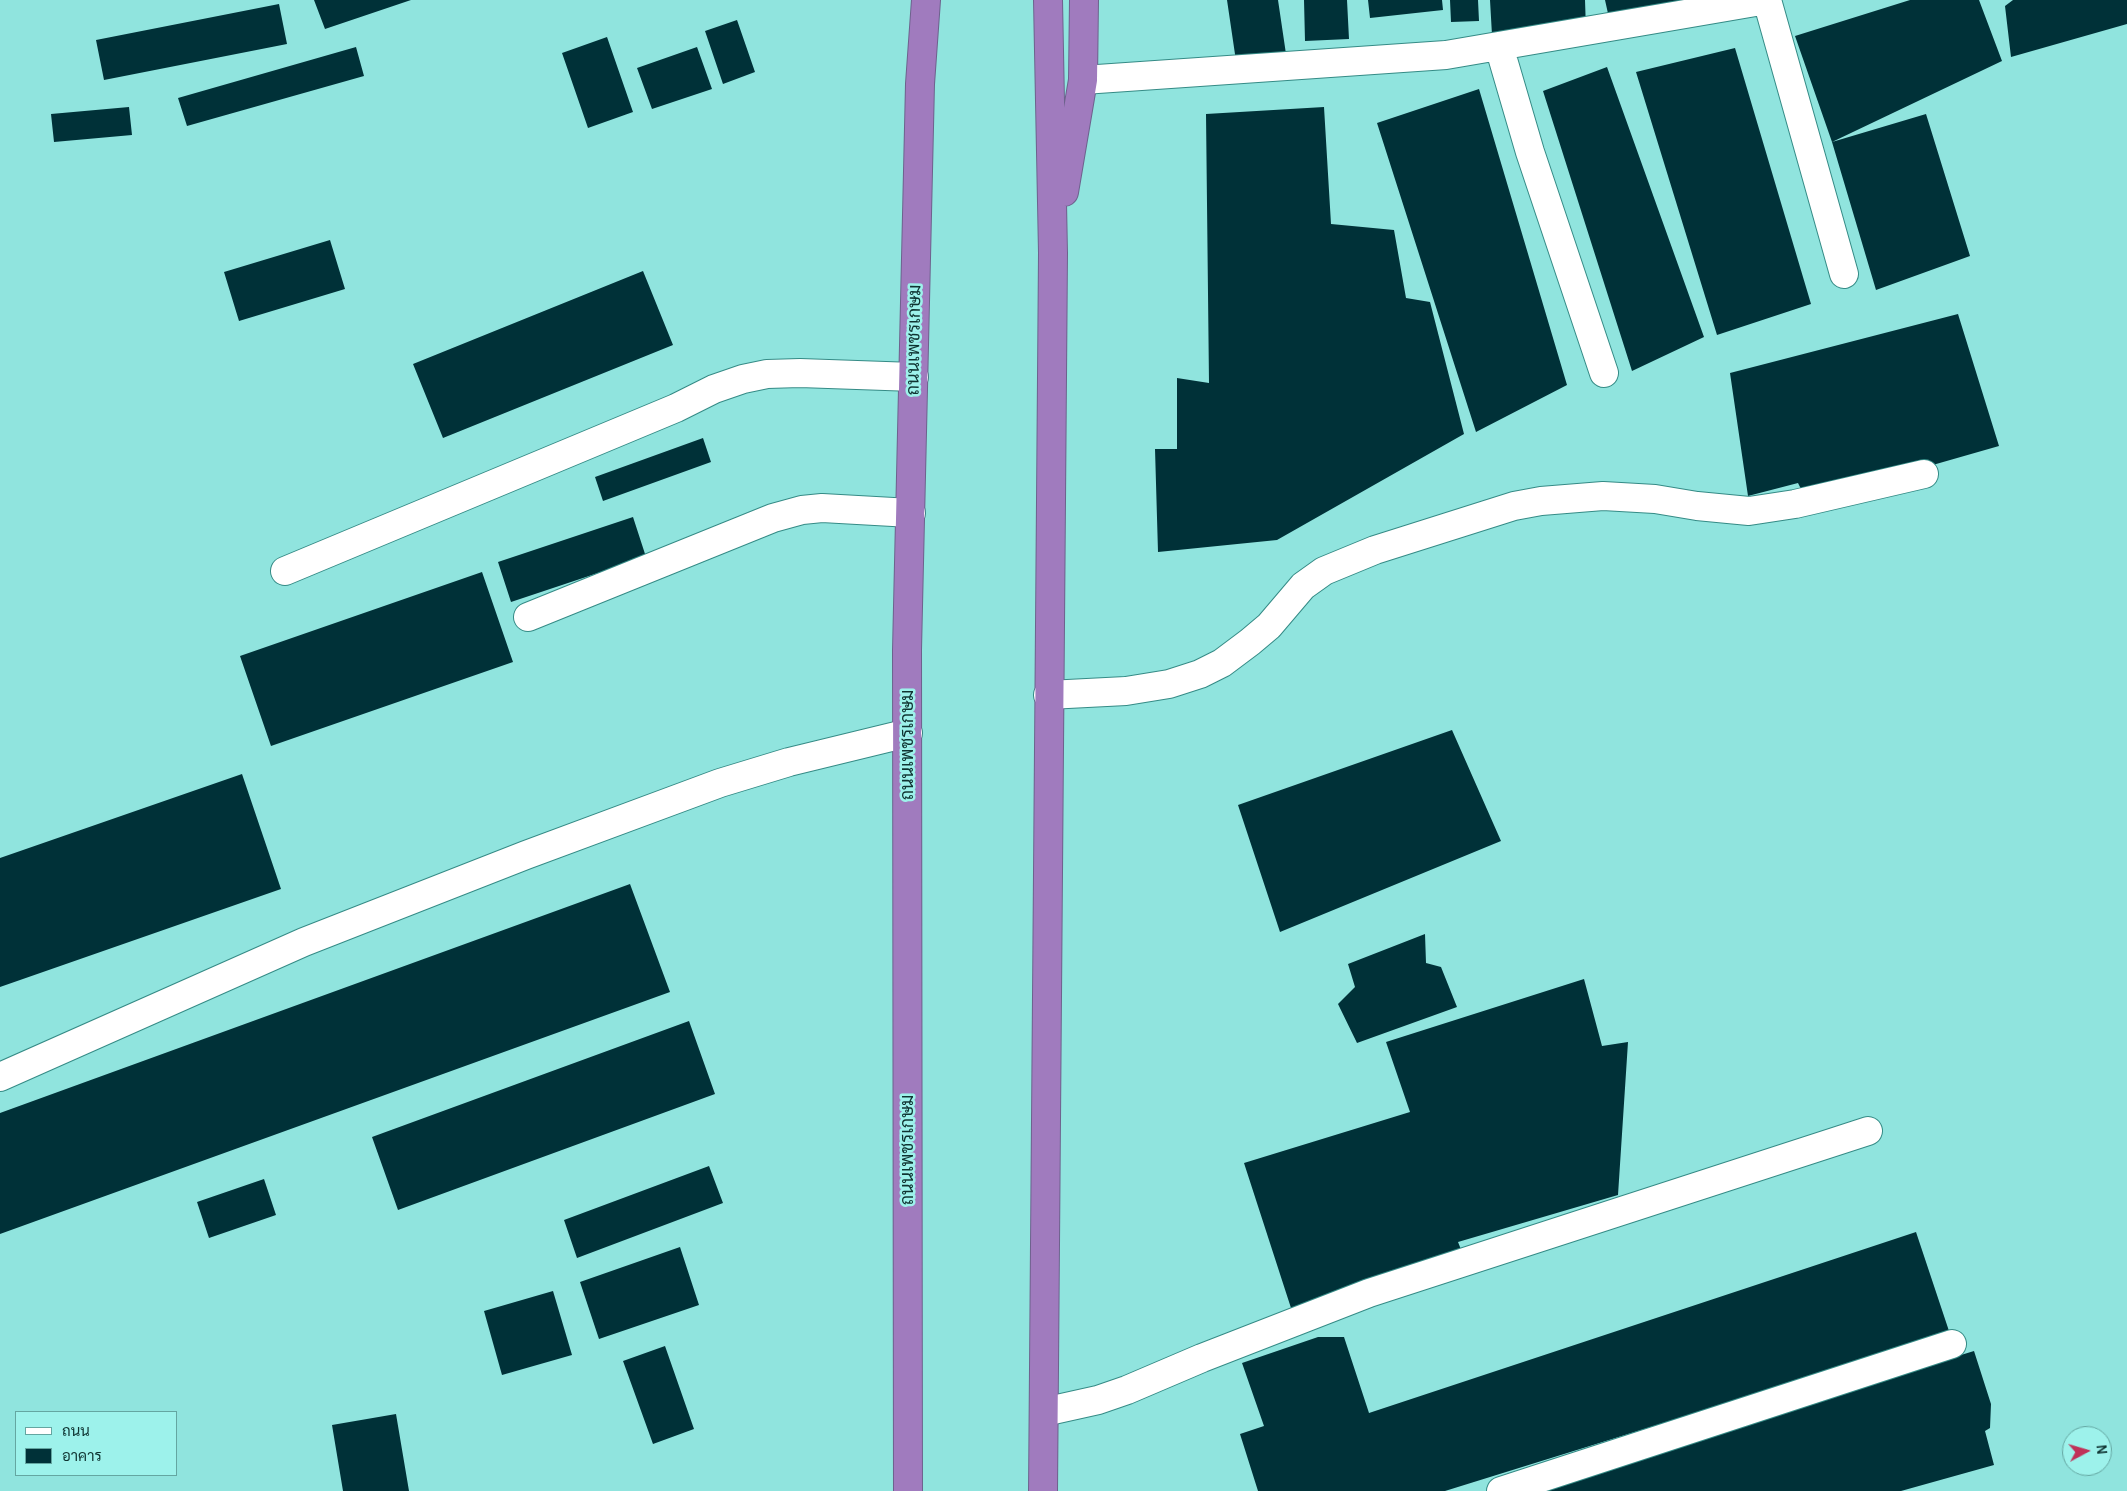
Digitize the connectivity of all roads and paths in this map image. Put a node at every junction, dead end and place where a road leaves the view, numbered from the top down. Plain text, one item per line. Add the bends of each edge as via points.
1 (915, 0) edge
2 (926, 0) edge
3 (1048, 0) edge
4 (1084, 0) edge
5 (1767, 0) edge
6 (1499, 46) junction
7 (1083, 80) junction
8 (920, 84) junction
9 (1053, 253) junction
10 (1844, 274) dead end
11 (1604, 373) dead end
12 (914, 376) junction
13 (1924, 474) dead end
14 (910, 513) junction
15 (285, 571) dead end
16 (528, 617) dead end
17 (1048, 695) junction
18 (908, 733) junction
19 (0, 1077) edge
20 (1868, 1131) dead end
21 (1952, 1344) dead end
22 (1044, 1412) junction
23 (908, 1491) edge
24 (1043, 1491) edge
25 (1501, 1491) edge

1 - 8 highway
2 - 8 highway, ถนนเพชรเกษม
3 - 9 highway
4 - 7 highway
5 - 6 street
5 - 10 street
6 - 7 street via 1446,55
6 - 11 street via 1530,152
7 - 9 highway
8 - 12 highway, ถนนเพชรเกษม
9 - 17 highway
12 - 14 highway, ถนนเพชรเกษม
12 - 15 street via 800,373 766,374 743,379
13 - 17 street via 1788,506 1749,511 1603,496 1514,506 1376,550 1324,571 1304,586 1269,626 1250,642 1222,663 1200,674 1169,684 1126,691
14 - 16 street via 822,508 802,510 773,518
14 - 18 highway, ถนนเพชรเกษม
17 - 22 highway
18 - 19 street via 789,762 720,783 526,855 304,942
18 - 23 highway, ถนนเพชรเกษม
20 - 22 street via 1369,1293 1127,1390
21 - 25 street
22 - 24 highway

